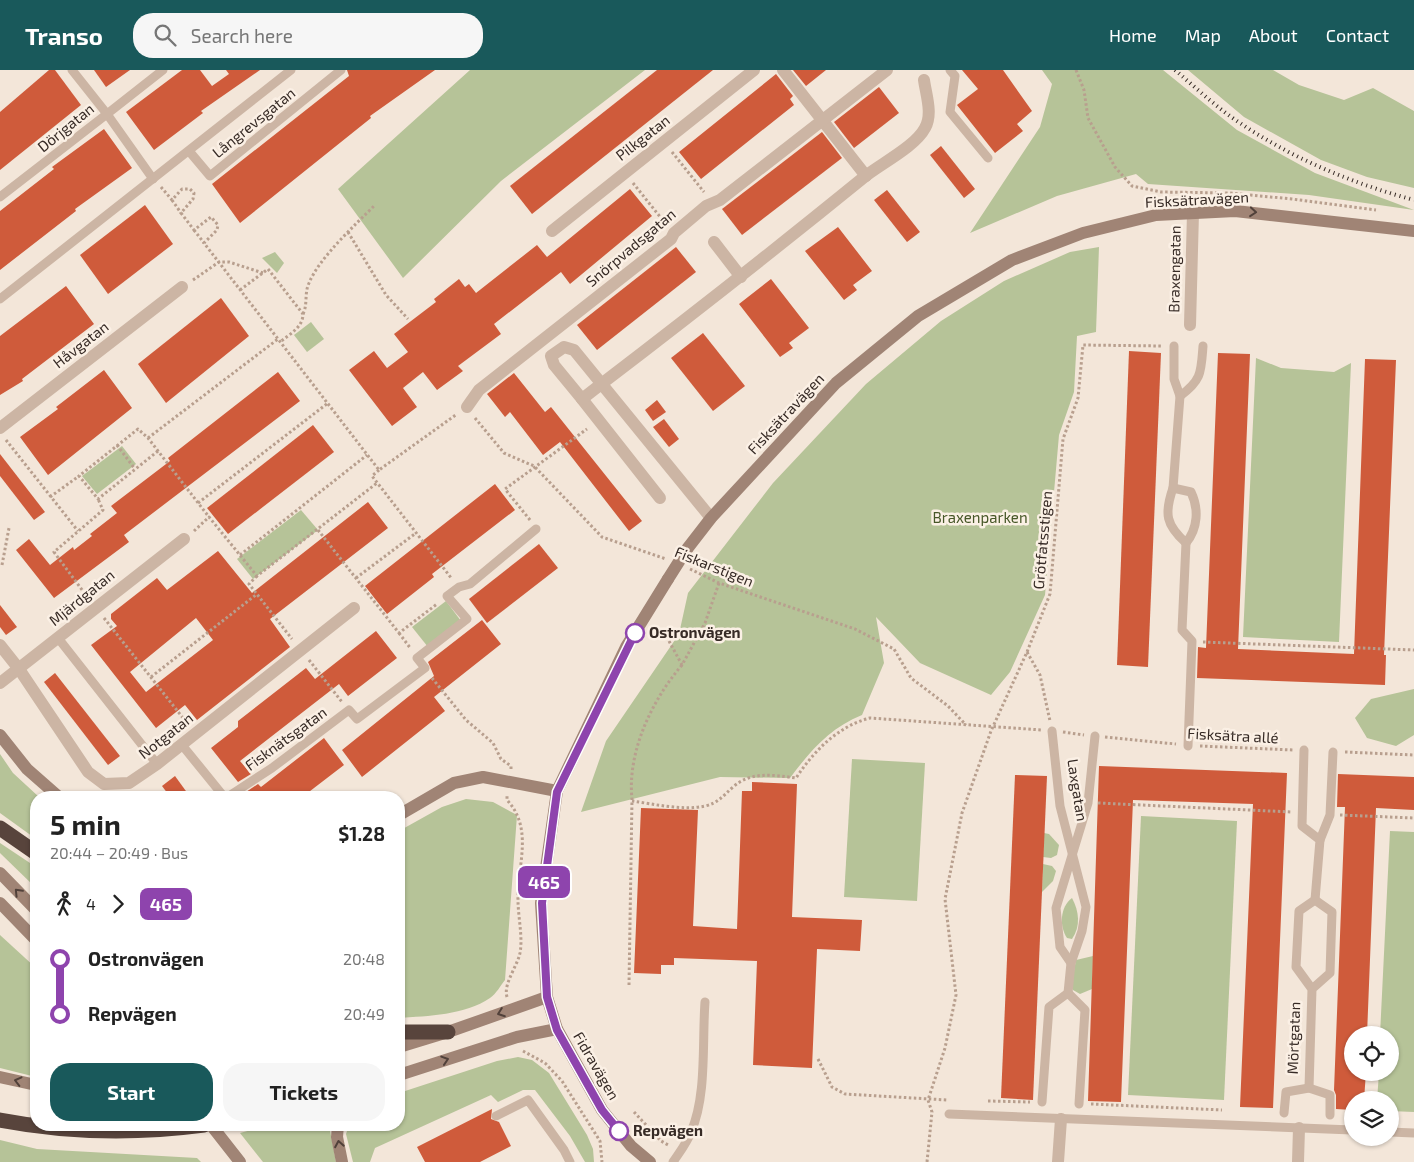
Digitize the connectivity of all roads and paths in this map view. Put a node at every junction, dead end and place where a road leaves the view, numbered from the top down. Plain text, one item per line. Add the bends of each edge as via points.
1 (72, 70) edge
2 (163, 70) edge
3 (291, 70) edge
4 (341, 70) edge
5 (754, 70) edge
6 (782, 70) edge
7 (887, 70) edge
8 (950, 70) edge
9 (1076, 70) edge
10 (873, 74) edge
11 (924, 80) dead end
12 (108, 114) junction
13 (822, 122) junction
14 (663, 142) junction
15 (189, 151) junction
16 (988, 158) dead end
17 (625, 172) junction
18 (866, 176) junction
19 (153, 179) junction
20 (0, 198) edge
21 (172, 200) junction
22 (713, 203) junction
23 (376, 205) dead end
24 (1380, 211) dead end
25 (180, 213) junction
26 (1193, 213) junction
27 (194, 230) junction
28 (552, 231) dead end
29 (1414, 231) edge
30 (348, 232) junction
31 (674, 233) junction
32 (714, 242) dead end
33 (204, 243) junction
34 (219, 262) junction
35 (263, 273) junction
36 (741, 277) junction
37 (182, 287) joint
38 (240, 290) junction
39 (0, 299) edge
40 (303, 314) junction
41 (408, 319) dead end
42 (1190, 325) dead end
43 (279, 340) junction
44 (1174, 346) joint
45 (1204, 346) dead end
46 (600, 384) junction
47 (1180, 396) junction
48 (582, 399) junction
49 (328, 403) junction
50 (467, 407) junction
51 (598, 421) junction
52 (0, 431) edge
53 (148, 438) junction
54 (117, 445) junction
55 (158, 451) junction
56 (367, 454) junction
57 (534, 466) junction
58 (135, 469) junction
59 (379, 470) junction
60 (79, 476) junction
61 (377, 483) junction
62 (1173, 488) junction
63 (50, 497) junction
64 (660, 498) dead end
65 (98, 499) junction
66 (198, 503) junction
67 (209, 518) junction
68 (711, 518) junction
69 (8, 528) dead end
70 (536, 529) joint
71 (318, 530) junction
72 (78, 531) junction
73 (416, 532) junction
74 (184, 539) joint
75 (1186, 543) junction
76 (240, 555) junction
77 (667, 560) dead end
78 (2, 565) dead end
79 (684, 567) dead end
80 (356, 578) junction
81 (719, 583) junction
82 (459, 588) junction
83 (257, 594) dead end
84 (447, 596) junction
85 (96, 607) junction
86 (354, 608) dead end
87 (399, 633) junction
88 (58, 638) junction
89 (669, 641) dead end
90 (1192, 641) junction
91 (0, 645) edge
92 (1414, 650) edge
93 (1027, 652) junction
94 (417, 658) junction
95 (682, 665) junction
96 (425, 668) junction
97 (19, 669) junction
98 (150, 678) junction
99 (0, 683) edge
100 (966, 726) junction
101 (993, 727) junction
102 (1052, 731) junction
103 (196, 734) junction
104 (0, 735) edge
105 (1095, 736) junction
106 (182, 745) junction
107 (1188, 746) junction
108 (1304, 750) joint
109 (1334, 752) joint
110 (1414, 755) edge
111 (157, 764) junction
112 (509, 780) junction
113 (52, 791) edge
114 (220, 791) edge
115 (237, 791) edge
116 (557, 792) junction
117 (632, 802) junction
118 (1088, 803) junction
119 (405, 812) edge
120 (1303, 812) junction
121 (1330, 815) junction
122 (1414, 818) edge
123 (0, 828) edge
124 (1320, 840) junction
125 (30, 849) edge
126 (1073, 854) junction
127 (0, 873) edge
128 (1315, 900) junction
129 (0, 903) edge
130 (30, 904) edge
131 (30, 934) edge
132 (1070, 963) junction
133 (628, 985) dead end
134 (1312, 989) junction
135 (1068, 993) junction
136 (547, 997) junction
137 (705, 1002) dead end
138 (557, 1030) junction
139 (405, 1032) edge
140 (448, 1032) junction
141 (405, 1044) edge
142 (818, 1058) dead end
143 (405, 1073) edge
144 (0, 1077) edge
145 (30, 1084) edge
146 (1309, 1088) junction
147 (928, 1100) junction
148 (957, 1100) dead end
149 (985, 1101) dead end
150 (1042, 1102) joint
151 (1079, 1104) joint
152 (1226, 1110) dead end
153 (634, 1112) dead end
154 (1284, 1113) dead end
155 (949, 1114) dead end
156 (1330, 1115) dead end
157 (496, 1116) dead end
158 (1061, 1119) junction
159 (0, 1120) edge
160 (30, 1126) edge
161 (1299, 1128) junction
162 (1344, 1130) edge
163 (216, 1131) edge
164 (338, 1131) edge
165 (1399, 1132) edge
166 (1414, 1133) edge
167 (681, 1150) junction
168 (240, 1162) edge
169 (342, 1162) edge
170 (570, 1162) edge
171 (650, 1162) edge
172 (673, 1162) edge
173 (927, 1162) edge
174 (1058, 1162) edge
175 (1298, 1162) edge

1 - 12 lane, Dörjgatan
2 - 12 lane
3 - 15 lane, Långrevsgatan
4 - 15 lane, Långrevsgatan via 210,176
5 - 14 street, Pilkgatan
6 - 13 street
7 - 10 street, Snörpvadsgatan
8 - 16 lane via 955,76 950,112
9 - 24 path via 1084,90 1088,118 1114,167 1132,186 1161,192 1256,196
10 - 13 street, Snörpvadsgatan
11 - 18 street via 930,115 925,128 918,138
12 - 19 lane
12 - 20 lane, Dörjgatan
13 - 18 street
13 - 22 street, Snörpvadsgatan
14 - 17 street, Pilkgatan
14 - 22 path
15 - 19 lane, Långrevsgatan
17 - 28 street, Pilkgatan
17 - 31 path
18 - 36 street
19 - 21 path
19 - 39 lane, Långrevsgatan
21 - 25 path
21 - 25 path via 182,189 190,189 194,193 193,200
22 - 31 street, Snörpvadsgatan
23 - 30 path
25 - 27 path
26 -> 29 street, Fisksätravägen via 1235,211
26 - 42 street, Braxengatan
26 - 68 street, Fisksätravägen via 1156,215 1083,233 1012,260 918,316 836,383
27 - 33 path
27 - 33 path via 211,217 216,221 217,230
30 - 40 path via 315,272 309,283
30 - 41 path via 386,295
31 - 50 street, Snörpvadsgatan via 671,239 479,390
32 - 36 street
33 - 34 path
34 - 35 path
34 - 37 path
34 - 38 path
35 - 38 path
35 - 40 path via 268,269
36 - 46 street
37 - 52 street, Håvgatan
38 - 43 path
40 - 43 path via 300,326
43 - 49 path
43 - 53 path
44 - 47 lane via 1174,379
44 - 93 path, Grötfatsstigen via 1083,345 1078,398 1063,440 1050,594
45 - 47 lane via 1202,371 1196,385
46 - 48 street
46 - 48 street via 574,350 564,347 551,356 554,366
46 - 68 street
47 - 62 lane
48 - 51 street
49 - 56 path
49 - 66 path
50 - 57 path, Fiskarstigen via 504,453
50 - 59 path
51 - 57 path
51 - 64 street
52 - 63 path
53 - 54 path via 138,429
53 - 55 path
54 - 58 path
54 - 60 path
55 - 58 path
55 - 66 path
56 - 59 path
56 - 76 path
57 - 70 path via 505,489
57 - 77 path, Fiskarstigen via 602,537
58 - 65 path
59 - 61 path via 372,476
60 - 63 path
60 - 65 path
61 - 71 path
61 - 73 path
62 - 75 lane via 1168,501 1168,520 1173,532
62 - 75 lane via 1191,492 1197,506 1192,535
63 - 72 path
65 - 72 path via 103,510
66 - 67 path
67 - 74 path
67 - 76 path
68 - 116 street, Fisksätravägen, bridge via 687,549 626,647
69 - 78 path
70 - 82 lane via 470,584
71 - 76 path via 257,576
71 - 80 path
72 - 85 path via 54,552
73 - 80 path
73 - 82 path
74 - 85 street, Mjärdgatan
75 - 90 lane via 1182,630
79 - 81 path, Fiskarstigen
80 - 87 path
81 - 95 path via 705,623
81 - 100 path, Fiskarstigen via 855,629 894,649 911,678 948,706
82 - 84 lane
83 - 98 path
84 - 87 path
84 - 94 lane via 467,619
85 - 88 street, Mjärdgatan
85 - 98 path
86 - 103 street, Notgatan
87 - 94 path
88 - 97 street, Mjärdgatan
88 - 111 lane
89 - 95 path
90 - 92 path
90 - 107 lane
91 - 97 street
93 - 101 path, Grötfatsstigen
93 - 102 path via 1040,675
94 - 96 lane
95 - 117 path via 673,675 642,732 632,759
96 - 112 path via 466,720 493,743 501,759 511,766
96 - 115 lane, Fisknätsgatan via 357,719 349,710
97 - 99 street, Mjärdgatan
97 - 111 street, Notgatan via 88,772 104,784 130,783
98 - 103 path
100 - 101 path, Fisksätra allé
100 - 117 path, Fisksätra allé via 891,718 853,722 808,760 796,778 751,776 734,786 721,801 703,806
101 - 102 path, Fisksätra allé
101 - 147 path, Grötfatsstigen via 962,813 945,899 956,995 945,1048
102 - 105 path, Fisksätra allé
102 - 126 lane, Laxgatan via 1060,806
103 - 106 street, Notgatan
104 - 113 street via 27,769
105 - 107 path, Fisksätra allé
105 - 118 lane, Laxgatan
106 - 111 street, Notgatan
106 - 114 lane
107 - 108 path, Fisksätra allé
108 - 120 lane
109 - 110 path
109 - 121 lane
112 - 116 street
112 - 119 street via 483,777 454,783
116 - 136 street, Fisksätravägen via 542,903
117 - 133 path
118 - 120 path
118 - 126 lane, Laxgatan
120 - 124 lane via 1302,826
121 - 122 path
121 - 124 lane
123 - 125 highway
124 - 128 lane
126 - 132 lane, Laxgatan via 1086,907 1082,931
126 - 132 lane, Laxgatan via 1056,908 1060,947
130 -> 127 street
128 - 134 lane, Mörtgatan via 1299,911 1296,967
128 - 134 lane, Mörtgatan via 1332,912 1330,972
129 - 131 street
132 - 135 lane, Laxgatan
134 - 146 lane, Mörtgatan
135 - 150 lane via 1049,1007
135 - 151 lane via 1085,1010
136 - 138 street, Fisksätravägen
136 -> 140 street
137 - 167 lane via 703,1069 696,1116
143 -> 138 street via 517,1037
138 - 171 street, Fidravägen via 602,1110 631,1146
139 - 140 highway
140 - 141 street
142 - 147 path via 832,1087 845,1094
145 -> 144 street
146 - 154 lane, Mörtgatan via 1286,1092
146 - 156 lane, Mörtgatan via 1330,1095
147 - 148 path
147 - 173 path via 932,1112
149 - 150 path
151 - 152 path
153 - 167 path via 661,1141
155 - 158 lane
157 - 170 lane via 528,1100
158 - 161 lane
158 - 174 street
159 - 160 highway
161 - 162 lane
161 - 175 street
163 - 168 street
169 -> 164 street
165 - 166 lane
167 - 172 lane

